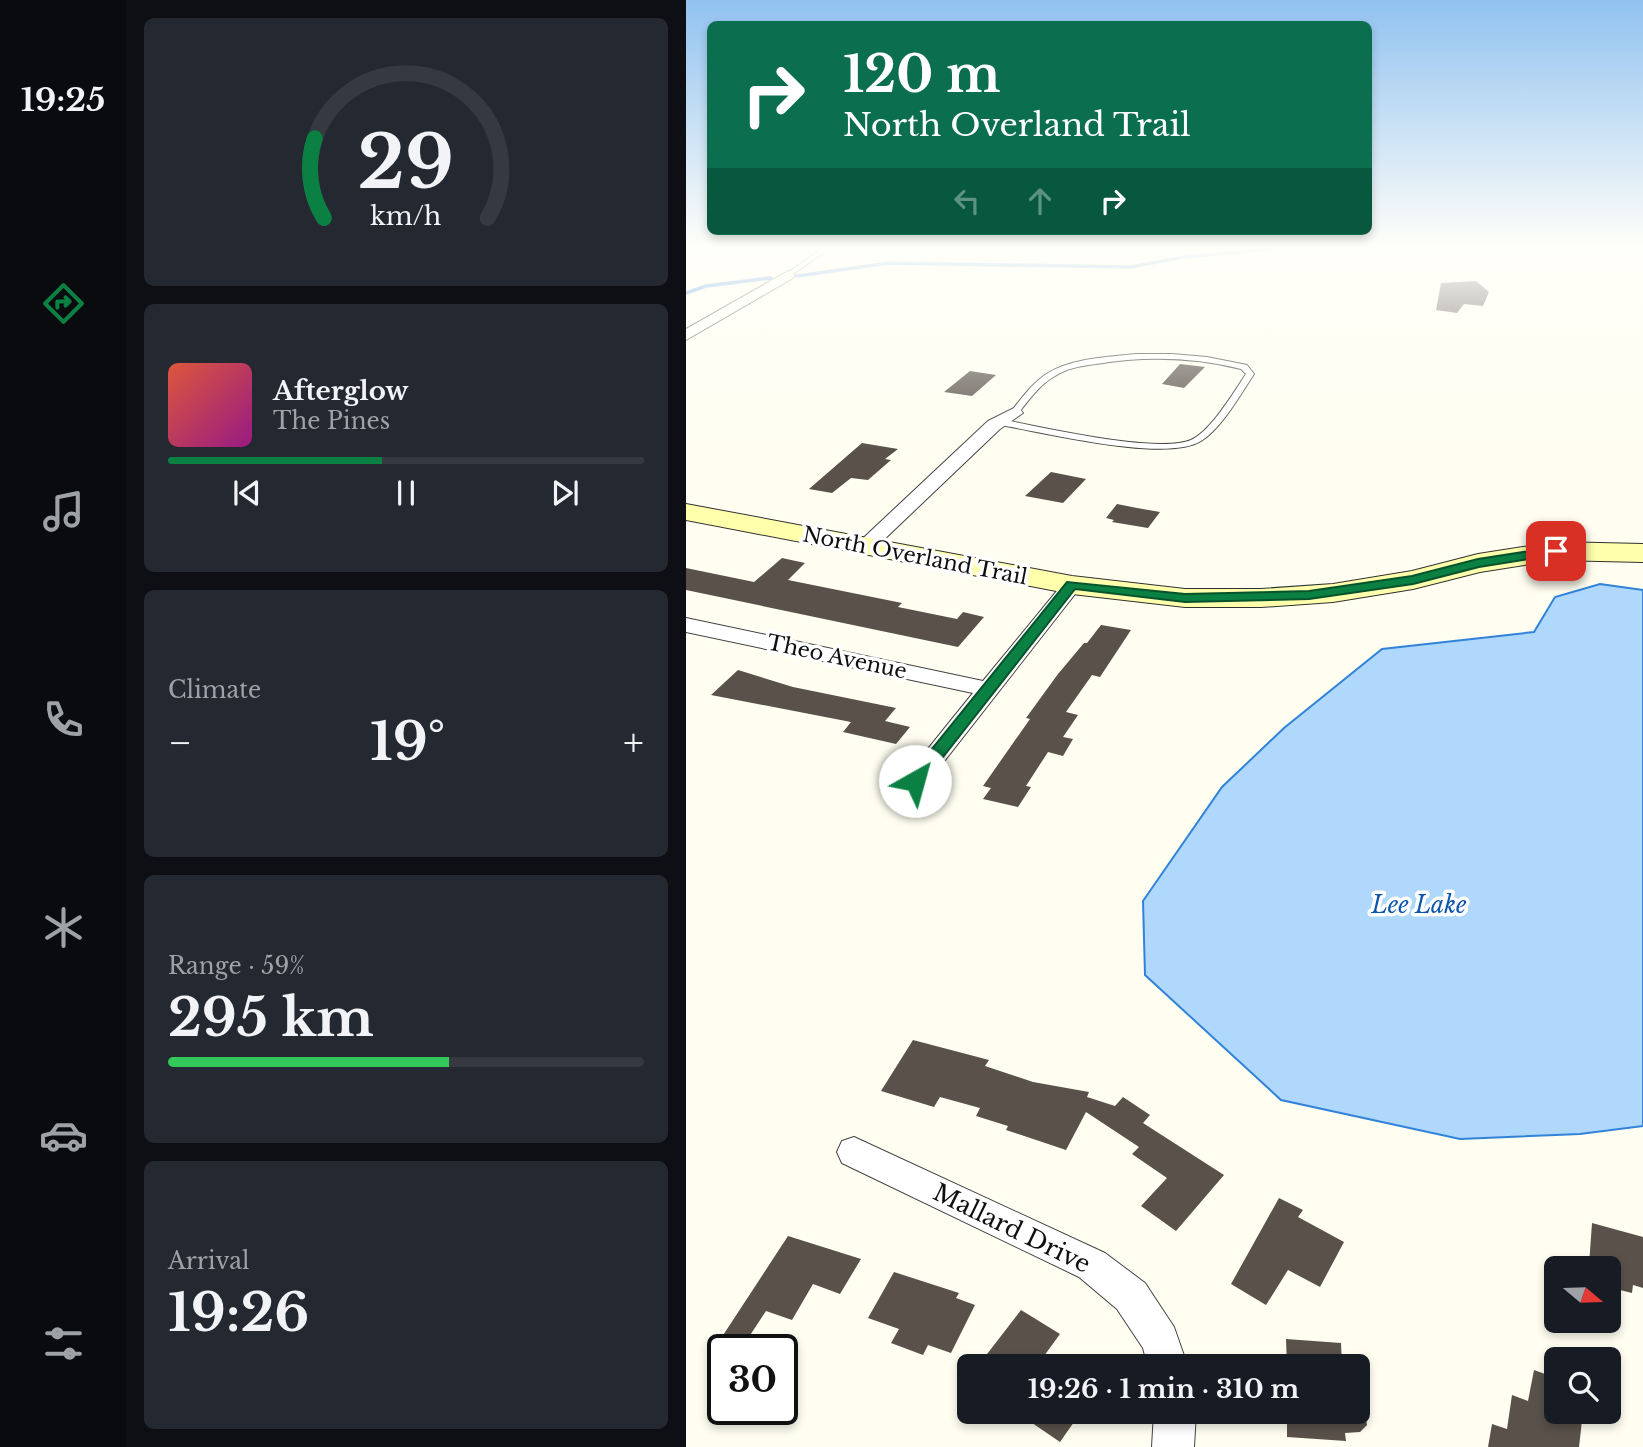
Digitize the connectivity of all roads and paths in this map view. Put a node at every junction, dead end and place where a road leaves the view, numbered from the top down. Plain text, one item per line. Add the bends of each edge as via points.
1 (721, 315) edge
2 (686, 335) edge
3 (1007, 418) junction
4 (686, 512) edge
5 (865, 547) junction
6 (1643, 553) edge
7 (1072, 585) junction
8 (686, 625) edge
9 (988, 690) junction
10 (915, 781) dead end
11 (854, 1152) dead end
12 (1164, 1354) edge
13 (1174, 1424) edge
14 (1173, 1447) edge

1 - 2 street
3 - 3 lane via 1132,443 1182,446 1201,438 1250,374 1238,365 1174,355 1077,365 1054,373
3 - 5 street
4 - 5 main road, North Overland Trail
5 - 7 main road, North Overland Trail
6 - 7 main road, North Overland Trail via 1519,555 1399,583 1261,598 1135,594
7 - 9 street
8 - 9 street, Theo Avenue
9 - 10 street
11 - 12 street, Mallard Drive via 1092,1265 1131,1296
13 - 14 street

